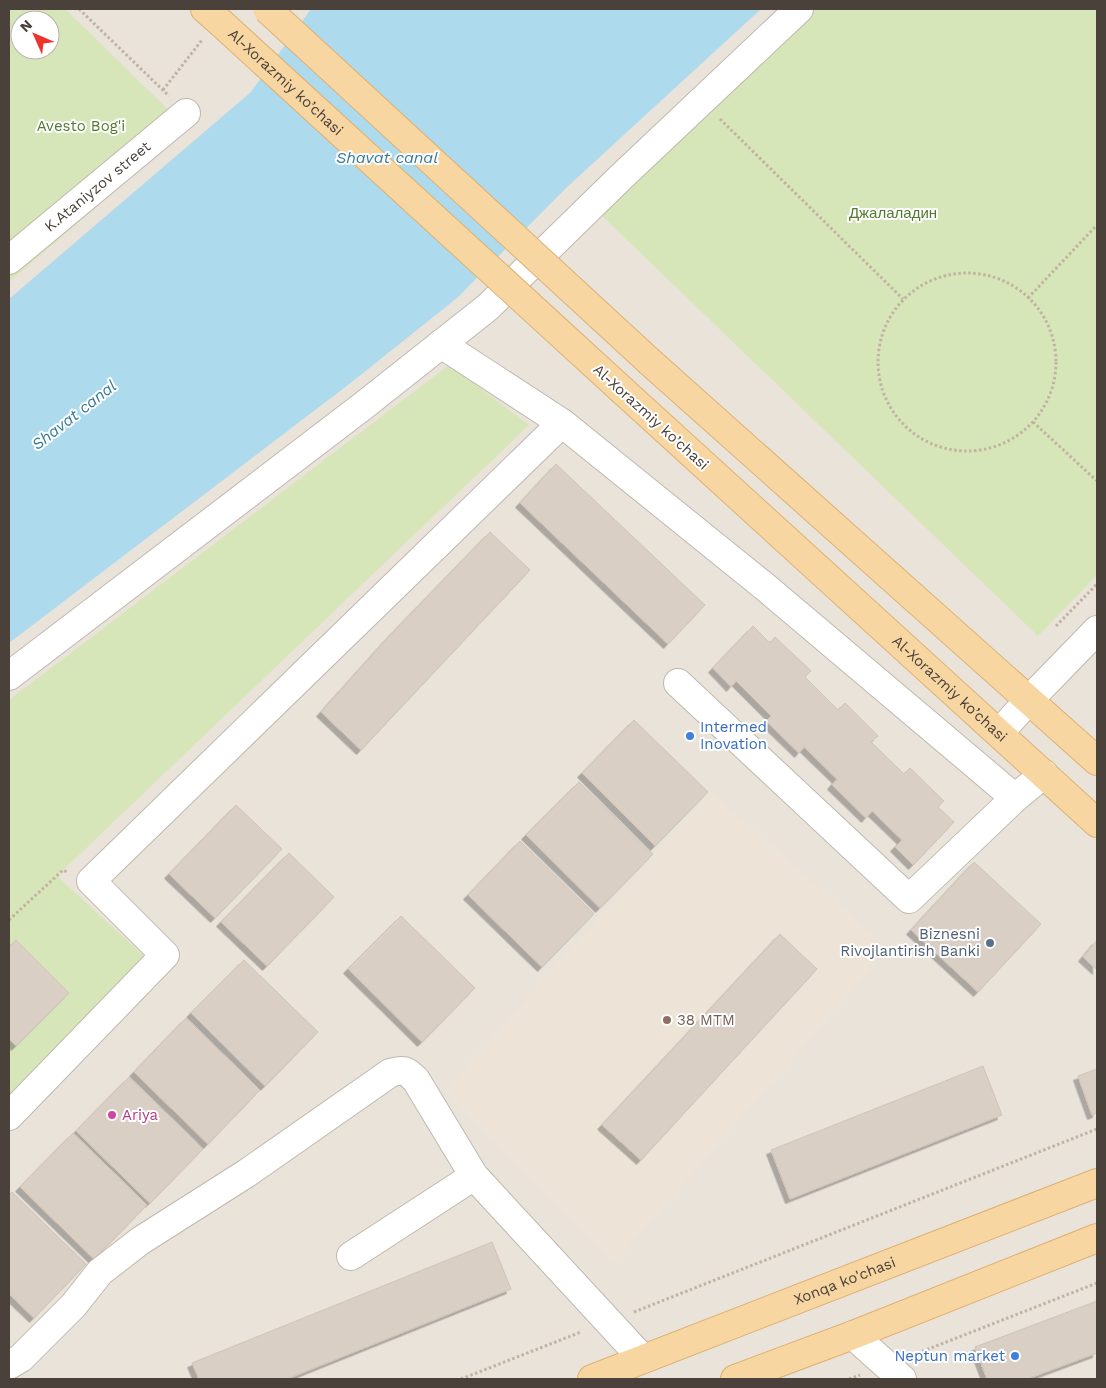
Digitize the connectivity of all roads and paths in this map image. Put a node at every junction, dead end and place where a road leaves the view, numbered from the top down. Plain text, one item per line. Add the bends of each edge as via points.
1 (80, 9) edge
2 (268, 9) edge
3 (800, 9) edge
4 (209, 24) edge
5 (163, 90) junction
6 (701, 101) junction
7 (186, 112) joint
8 (1097, 225) edge
9 (9, 260) edge
10 (1028, 298) junction
11 (904, 299) junction
12 (441, 344) junction
13 (1033, 422) junction
14 (562, 423) junction
15 (1097, 481) edge
16 (1097, 584) edge
17 (1056, 626) dead end
18 (1097, 630) edge
19 (9, 676) edge
20 (678, 683) dead end
21 (1029, 700) junction
22 (999, 733) junction
23 (1097, 761) edge
24 (1044, 774) junction
25 (1015, 798) junction
26 (1097, 823) edge
27 (91, 881) junction
28 (9, 920) edge
29 (9, 1116) edge
30 (1097, 1129) edge
31 (474, 1176) junction
32 (1097, 1183) edge
33 (1097, 1238) edge
34 (351, 1256) dead end
35 (1097, 1283) edge
36 (608, 1322) junction
37 (853, 1335) junction
38 (643, 1360) junction
39 (9, 1365) edge
40 (894, 1372) edge
41 (461, 1379) edge
42 (592, 1379) edge
43 (735, 1379) edge
44 (849, 1379) edge

1 - 5 path
2 - 21 main road, bridge via 650,362
3 - 6 street
4 - 5 path
4 - 22 main road, Al-Xorazmiy ko’chasi, bridge
5 - 7 path
6 - 11 path
6 - 12 street via 488,307
7 - 9 street, K.Ataniyzov street
8 - 10 path
10 - 11 path via 1017,287 989,275 958,273 928,281
10 - 13 path via 1039,308 1052,335 1056,366 1050,396
11 - 13 path via 887,322 878,349 879,378 888,404 905,427 928,443 956,450 984,450 1011,440
12 - 14 street
12 - 19 street
13 - 15 path
14 - 25 street via 764,586
14 - 27 street
16 - 17 path
18 - 21 street
20 - 25 street via 909,899
21 - 22 street
21 - 23 main road
22 - 24 main road, Al-Xorazmiy ko’chasi
24 - 25 street
24 - 26 main road, Al-Xorazmiy ko’chasi
27 - 28 path via 63,870
27 - 29 street via 165,955
30 - 36 path
31 - 34 street
31 - 36 street
31 - 39 street via 416,1080 402,1070 390,1073 247,1173 140,1241 100,1272 73,1306 21,1358
32 - 38 main road, Xonqa ko'chasi
33 - 37 main road
35 - 40 path
36 - 38 street
36 - 41 path
37 - 40 street
37 - 43 main road
38 - 42 main road, Xonqa ko'chasi
40 - 44 path

